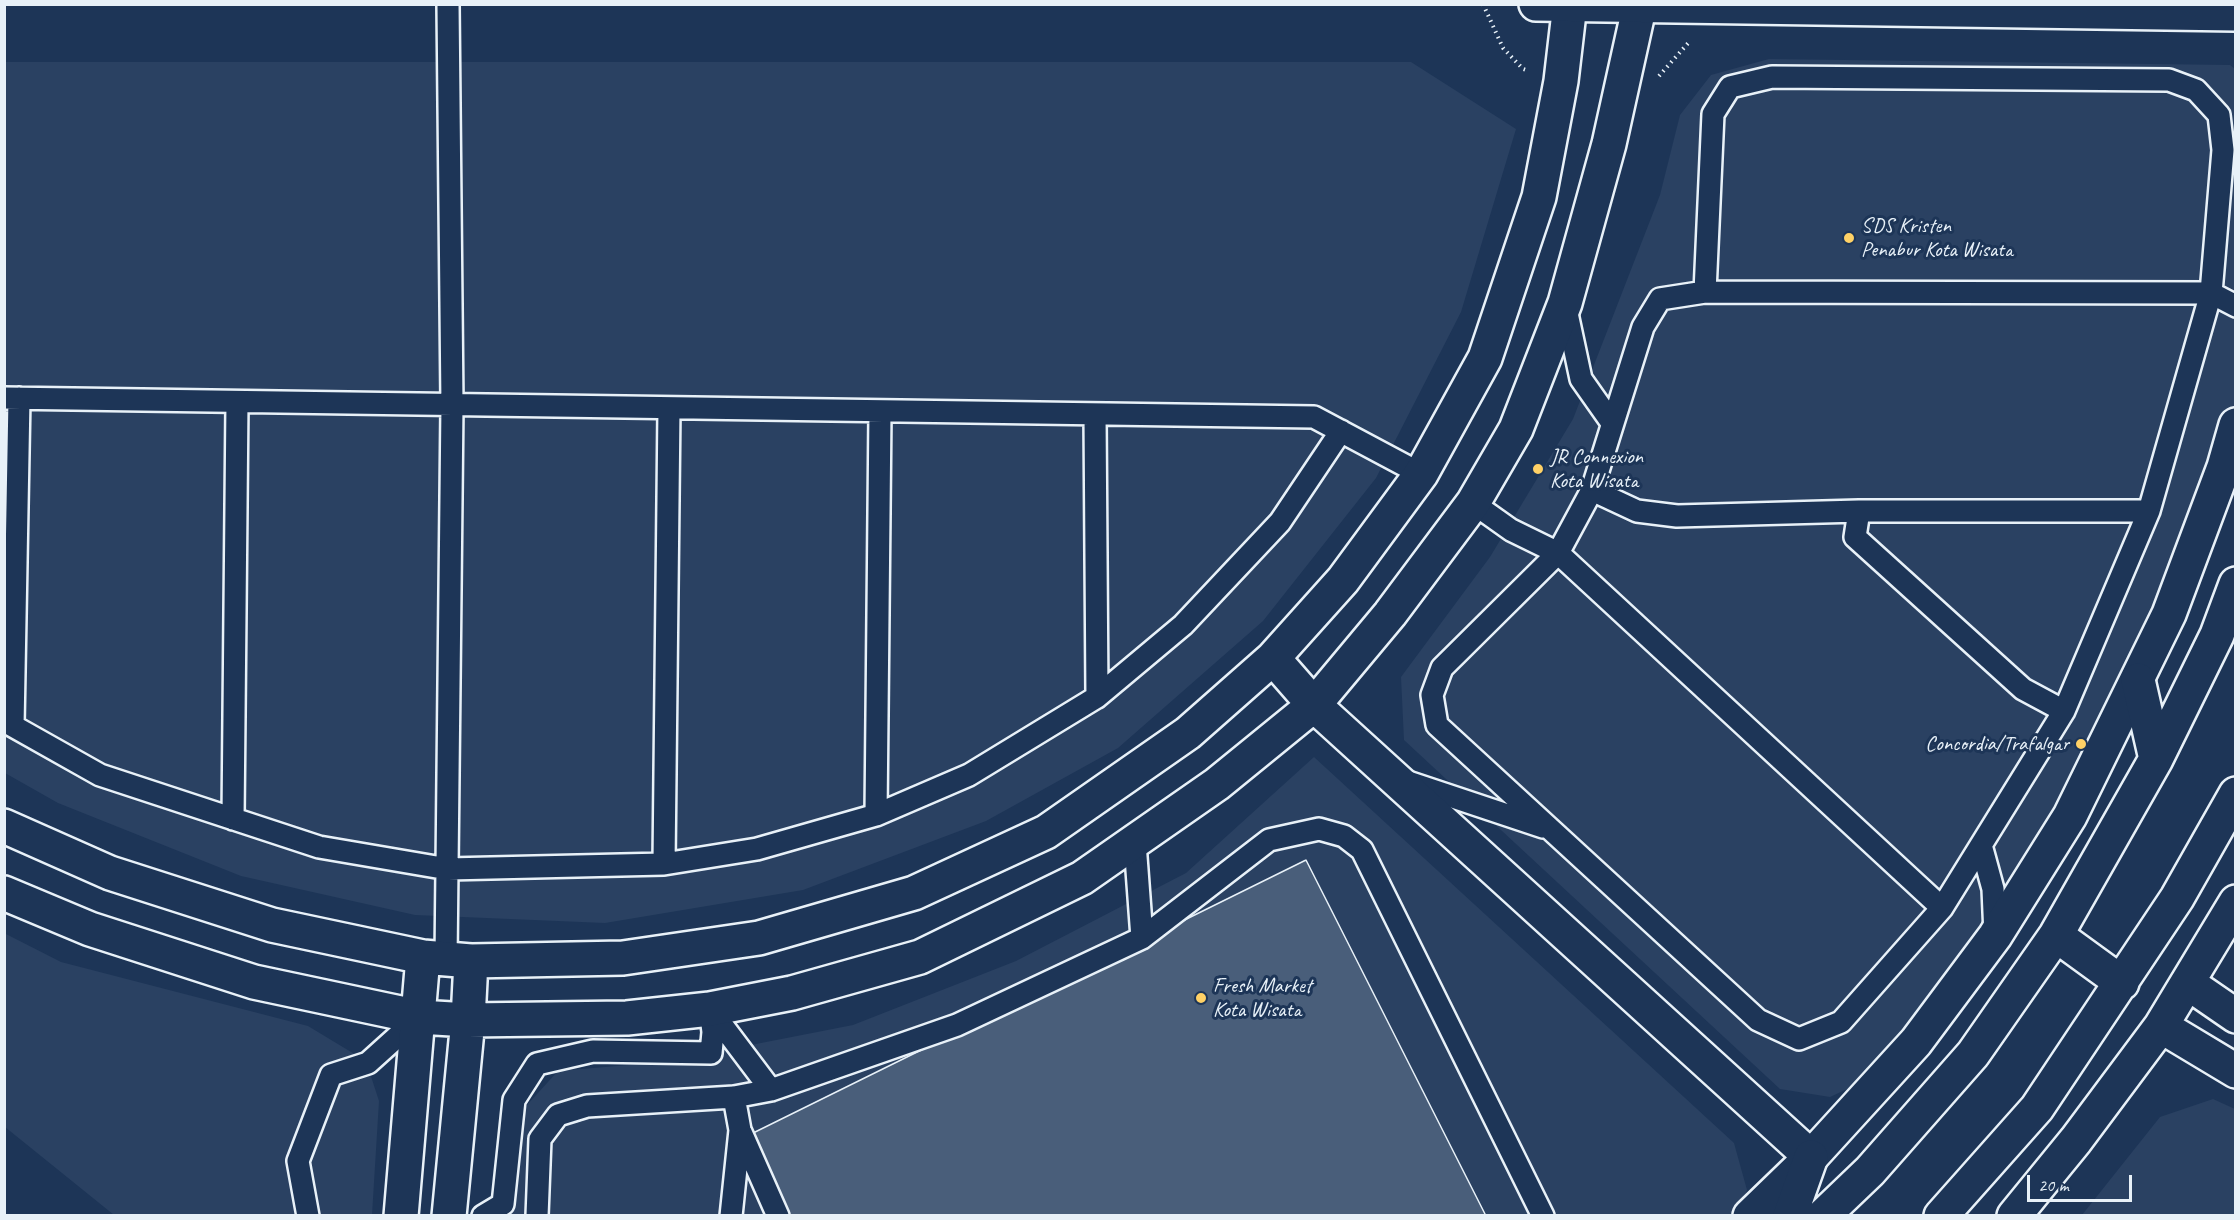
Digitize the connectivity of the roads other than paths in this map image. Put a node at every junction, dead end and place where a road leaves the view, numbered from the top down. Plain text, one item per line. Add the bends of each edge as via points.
1 (448, 4) edge
2 (1536, 4) edge
3 (1570, 5) edge
4 (1640, 5) edge
5 (2235, 14) edge
6 (1705, 292) junction
7 (2211, 293) junction
8 (1565, 303) junction
9 (2235, 306) edge
10 (12, 398) edge
11 (237, 402) junction
12 (452, 405) junction
13 (669, 408) junction
14 (880, 411) junction
15 (1095, 414) junction
16 (1612, 423) junction
17 (2235, 425) edge
18 (1341, 432) junction
19 (1421, 474) junction
20 (1592, 490) junction
21 (1473, 503) junction
22 (1859, 511) junction
23 (2149, 511) junction
24 (1558, 553) junction
25 (2235, 584) edge
26 (1273, 658) junction
27 (2138, 680) junction
28 (1097, 698) junction
29 (1314, 705) junction
30 (2064, 711) junction
31 (9, 723) edge
32 (2156, 759) junction
33 (1393, 777) junction
34 (2235, 794) edge
35 (876, 815) junction
36 (233, 819) junction
37 (4, 825) edge
38 (1552, 830) junction
39 (1135, 843) junction
40 (1981, 845) junction
41 (664, 864) junction
42 (448, 869) junction
43 (4, 893) edge
44 (2235, 902) edge
45 (1942, 908) junction
46 (2056, 935) junction
47 (1995, 936) junction
48 (1142, 938) junction
49 (447, 959) junction
50 (2122, 983) junction
51 (2188, 983) junction
52 (710, 1009) junction
53 (2235, 1016) edge
54 (419, 1017) junction
55 (468, 1020) junction
56 (2161, 1026) junction
57 (2235, 1071) edge
58 (771, 1090) junction
59 (734, 1097) junction
60 (740, 1130) junction
61 (1811, 1157) junction
62 (309, 1215) edge
63 (400, 1215) edge
64 (449, 1215) edge
65 (483, 1215) edge
66 (537, 1215) edge
67 (731, 1215) edge
68 (778, 1215) edge
69 (1543, 1215) edge
70 (1750, 1215) edge
71 (1790, 1215) edge
72 (1823, 1215) edge
73 (1941, 1215) edge
74 (2014, 1215) edge

1 - 12 lane
2 - 3 street
3 - 4 street
3 - 19 street via 1562,81 1539,197 1485,358
4 - 5 street
4 - 8 street via 1622,91
6 - 7 lane
6 - 7 lane via 1713,114 1730,87 1783,77 2169,80 2196,90 2219,115 2223,150
6 - 16 lane via 1660,299 1643,327
7 - 9 lane
7 - 23 lane
8 - 16 lane via 1581,379
8 - 21 street via 1516,429
10 - 11 lane
10 - 31 lane
11 - 12 lane
11 - 36 lane
12 - 13 lane
12 - 42 lane
13 - 14 lane
13 - 41 lane
14 - 15 lane
14 - 35 lane
15 - 18 lane via 1314,417
15 - 28 lane
16 - 20 lane
17 - 27 street via 2224,467 2169,614
18 - 19 lane
18 - 28 lane via 1280,522 1183,625
19 - 26 street via 1343,580
20 - 22 lane via 1637,511 1677,516
20 - 24 lane
21 - 24 lane via 1511,530
21 - 29 street
22 - 23 lane
22 - 30 lane via 1855,537 2023,689
23 - 30 lane
24 - 38 lane via 1442,668 1432,695 1437,725
24 - 45 lane
25 - 32 street via 2217,635
26 - 29 street
26 - 49 street via 1188,733 1046,832 915,893 759,938 623,958
27 - 32 street
27 - 47 street via 2070,816
28 - 35 lane via 969,775
29 - 33 street
29 - 39 street via 1217,784
30 - 40 lane
31 - 36 lane via 100,776
32 - 46 street
33 - 38 lane
33 - 61 street
34 - 50 street via 2177,898
35 - 41 lane via 757,849
36 - 42 lane via 319,847
37 - 49 street via 110,873 272,925
38 - 45 lane via 1758,1020 1799,1039 1841,1022
39 - 48 lane
39 - 52 street via 1082,878 920,957 792,993
40 - 45 lane
40 - 47 lane via 1993,889
41 - 42 lane
42 - 49 lane
43 - 54 street via 90,929 254,982
44 - 51 street
46 - 50 street
46 - 72 street via 1973,1054 1870,1171
47 - 61 street via 1916,1042
48 - 58 lane via 957,1025
48 - 69 lane via 1269,840 1319,829 1344,836 1362,850
49 - 54 street
49 - 55 street
50 - 73 street via 2037,1108
51 - 53 street
51 - 56 street
52 - 55 street via 627,1018
52 - 58 lane
52 - 65 lane via 711,1053 593,1051 537,1064 514,1100 503,1204
54 - 55 street
54 - 62 lane via 368,1063 331,1075 298,1161
54 - 63 street
55 - 64 street
56 - 57 street
56 - 74 street
58 - 59 lane
59 - 60 lane
59 - 66 lane via 587,1106 558,1115 540,1139
60 - 67 lane
60 - 68 lane
61 - 70 street
61 - 71 street

